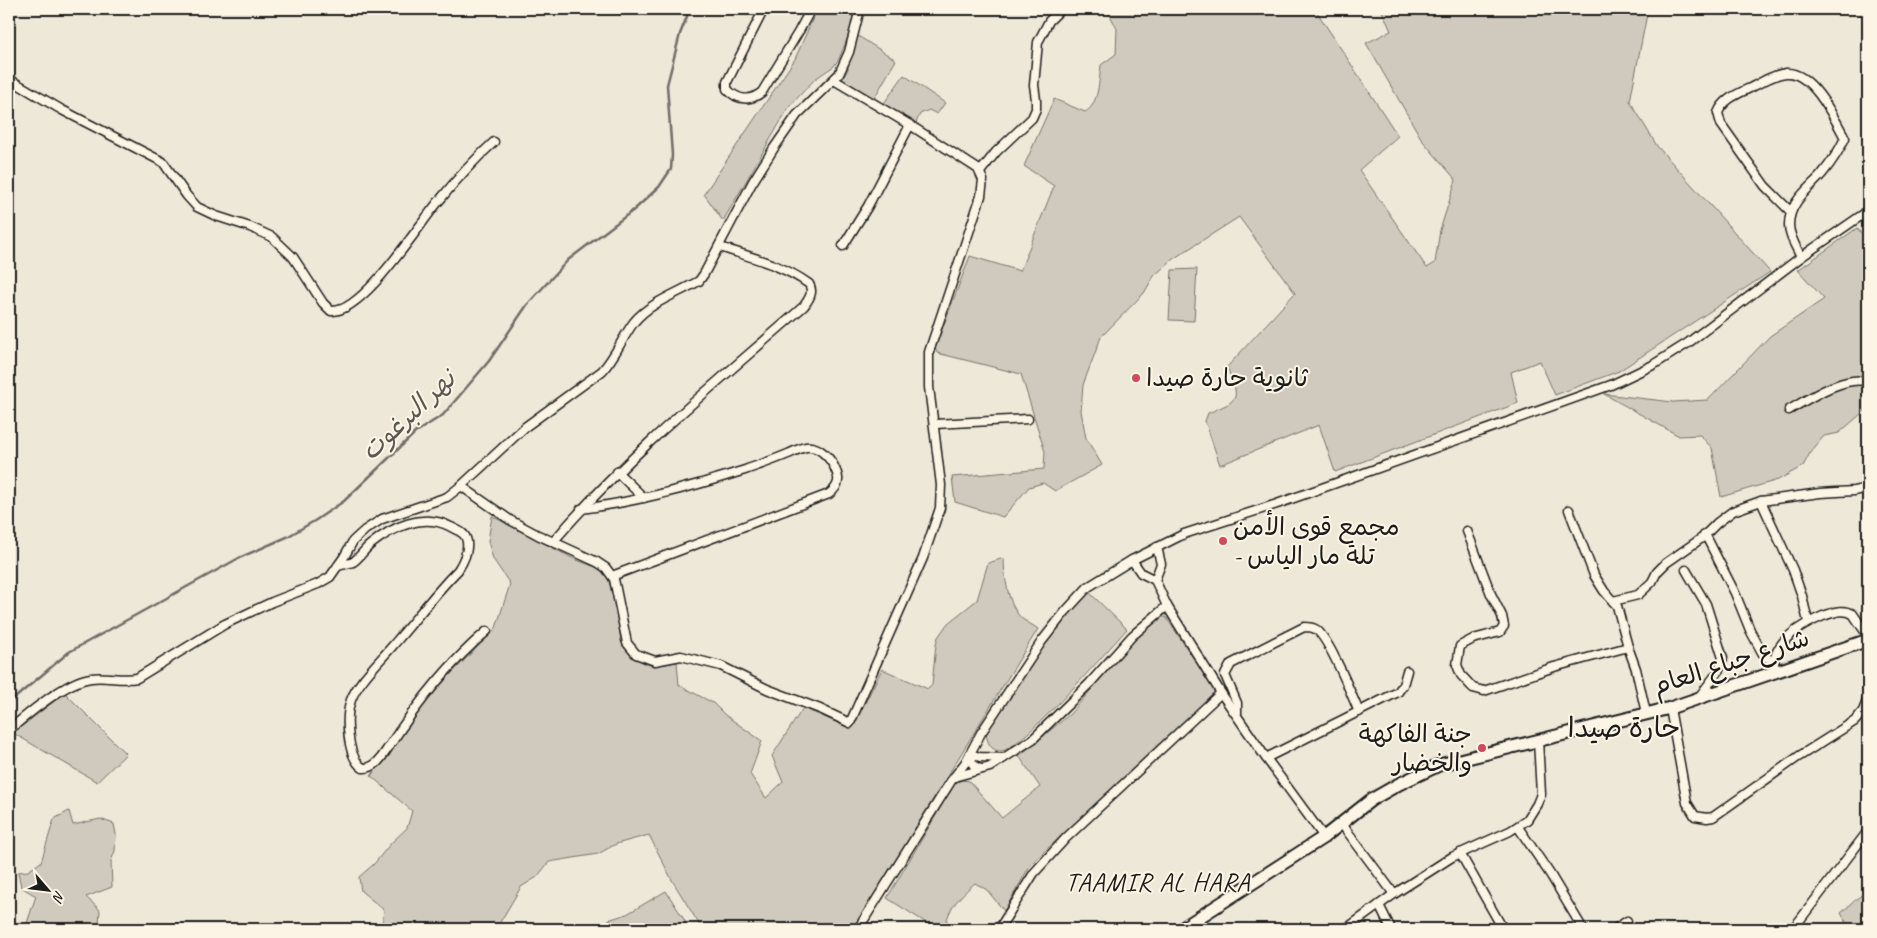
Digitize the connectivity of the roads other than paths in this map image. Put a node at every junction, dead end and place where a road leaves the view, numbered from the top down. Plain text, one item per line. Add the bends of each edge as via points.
1 (764, 9) edge
2 (810, 9) edge
3 (860, 9) edge
4 (1061, 9) edge
5 (9, 79) edge
6 (834, 80) junction
7 (910, 125) junction
8 (494, 142) dead end
9 (980, 172) junction
10 (1868, 211) edge
11 (1791, 212) junction
12 (843, 246) dead end
13 (720, 247) junction
14 (1801, 257) junction
15 (1868, 382) edge
16 (1789, 410) dead end
17 (1028, 419) dead end
18 (935, 424) junction
19 (617, 472) junction
20 (461, 486) junction
21 (1868, 488) edge
22 (644, 498) junction
23 (1761, 501) junction
24 (581, 509) junction
25 (1569, 510) dead end
26 (1466, 531) dead end
27 (1705, 534) junction
28 (553, 542) junction
29 (1157, 547) junction
30 (1132, 560) junction
31 (338, 566) junction
32 (1686, 570) dead end
33 (612, 576) junction
34 (1155, 580) junction
35 (1613, 601) junction
36 (1167, 606) junction
37 (1808, 622) junction
38 (487, 631) dead end
39 (1868, 636) edge
40 (1868, 640) edge
41 (1628, 648) junction
42 (1774, 667) junction
43 (1407, 671) dead end
44 (1221, 693) junction
45 (1699, 697) junction
46 (1868, 698) edge
47 (1670, 708) junction
48 (1359, 712) junction
49 (1646, 713) junction
50 (1237, 714) junction
51 (9, 730) edge
52 (978, 739) junction
53 (1538, 740) junction
54 (970, 754) junction
55 (989, 757) junction
56 (1003, 758) junction
57 (1266, 758) junction
58 (981, 769) junction
59 (954, 777) junction
60 (1342, 823) junction
61 (1518, 827) junction
62 (1868, 831) edge
63 (1324, 836) junction
64 (1460, 853) junction
65 (1394, 894) junction
66 (1379, 905) junction
67 (1626, 921) dead end
68 (858, 929) edge
69 (999, 929) edge
70 (1181, 929) edge
71 (1346, 929) edge
72 (1391, 929) edge
73 (1503, 929) edge
74 (1583, 929) edge
75 (1615, 929) edge
76 (1792, 929) edge

1 - 2 street via 727,82 731,94 744,99 762,92
3 - 6 street via 846,62
4 - 9 street via 1049,21 1038,42 1034,86 1036,109 1032,118
5 - 8 street via 163,162 198,207 272,237 293,257 328,310 335,312 367,291 408,244 437,203
6 - 7 street
6 - 13 street via 797,115 752,183
7 - 9 street
7 - 12 street
9 - 18 street via 983,180 981,196 929,352 929,387
10 - 14 street
11 - 11 street via 1846,138 1806,79 1786,73 1727,100 1718,113 1721,124 1765,186
11 - 14 street via 1791,235
13 - 19 street via 793,274 809,284 810,297 804,306
13 - 20 street via 698,281 655,305 633,323 602,371 525,427
14 - 29 street via 1688,343 1653,365 1611,385 1184,534
15 - 16 street via 1844,382
17 - 18 street
18 - 33 street via 940,508 923,558 850,722 767,689 721,666 681,656 655,661 636,654 627,643
19 - 22 street
19 - 24 street
20 - 28 street via 510,520
20 - 31 street via 447,497 382,519 365,530 353,541
21 - 23 street
22 - 24 street
22 - 33 street via 742,471 806,447 823,453 838,475 836,489 829,494
23 - 27 street via 1734,511
23 - 37 street via 1793,570
24 - 28 street
25 - 35 street via 1594,575
26 - 41 street via 1504,623 1500,632 1460,646 1457,664 1461,675 1473,688 1489,690 1554,667
27 - 35 street via 1666,563 1638,595
27 - 42 street via 1750,630
28 - 33 street via 597,562
29 - 30 street
29 - 34 street via 1161,564
30 - 34 street via 1141,573
30 - 52 street via 1088,587 1065,612
31 - 38 street via 353,562 384,535 412,522 431,520 448,525 467,540 458,570 366,677 351,700 348,732 355,762 363,768 369,768 381,758 436,683
31 - 51 street via 330,577 318,584 226,624 137,678 88,678 72,684
32 - 45 street via 1706,604 1723,658 1718,672
34 - 36 street
35 - 41 street
36 - 44 street
36 - 56 street via 1132,636 1033,739
37 - 39 street via 1845,611 1853,614
37 - 42 street via 1782,643 1774,656
40 - 42 main road, شارع جباع العام
41 - 49 street
42 - 45 main road, شارع جباع العام
43 - 48 street via 1398,692
44 - 50 street
44 - 69 street via 1034,872
45 - 47 main road, شارع جباع العام
46 - 47 street via 1855,721 1707,818 1695,816 1687,804
47 - 49 main road, شارع جباع العام
48 - 50 street via 1321,634 1316,629 1304,627 1231,664 1225,676 1237,703
48 - 57 street
49 - 53 main road, شارع جباع العام
50 - 57 street
52 - 54 street
52 - 55 street via 981,750
53 - 60 main road, شارع جباع العام via 1439,765 1371,800
53 - 61 street via 1541,794 1532,814
54 - 55 street
54 - 58 street via 971,762
54 - 59 street
55 - 56 street
56 - 58 street
57 - 63 street
58 - 59 street
59 - 68 street
60 - 63 main road, شارع جباع العام
60 - 65 street
61 - 64 street
61 - 74 street
62 - 76 street
63 - 70 main road, شارع جباع العام
64 - 65 street
64 - 73 street
65 - 66 street
66 - 71 street
66 - 72 street
67 - 75 street

